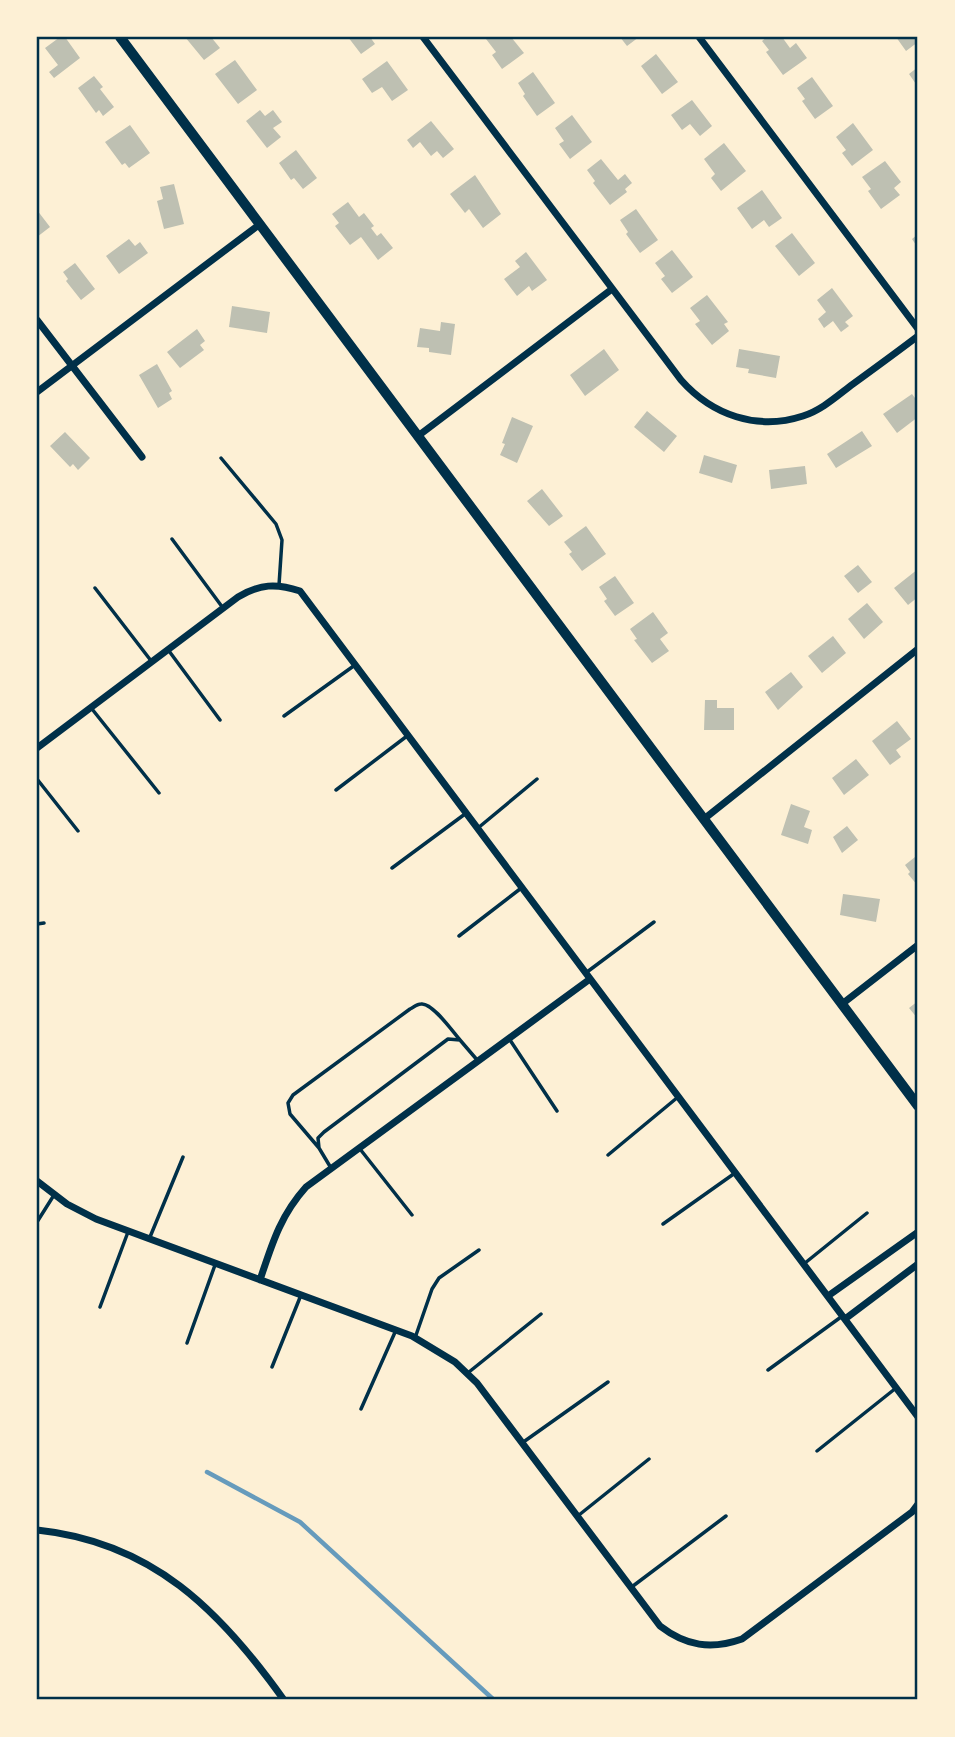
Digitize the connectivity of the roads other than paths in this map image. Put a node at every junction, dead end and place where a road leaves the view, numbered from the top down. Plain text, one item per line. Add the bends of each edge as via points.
1 (120, 37) edge
2 (423, 37) edge
3 (699, 37) edge
4 (260, 225) junction
5 (612, 289) junction
6 (37, 320) edge
7 (918, 329) edge
8 (918, 336) edge
9 (72, 366) junction
10 (37, 392) edge
11 (418, 436) junction
12 (142, 457) dead end
13 (221, 458) dead end
14 (172, 539) dead end
15 (279, 585) junction
16 (95, 588) dead end
17 (223, 608) junction
18 (168, 649) junction
19 (918, 649) edge
20 (152, 662) junction
21 (356, 664) junction
22 (91, 707) junction
23 (284, 716) dead end
24 (220, 720) dead end
25 (409, 735) junction
26 (37, 748) edge
27 (37, 779) edge
28 (537, 779) dead end
29 (336, 790) dead end
30 (159, 793) dead end
31 (467, 813) junction
32 (704, 819) junction
33 (478, 828) junction
34 (78, 831) dead end
35 (392, 868) dead end
36 (522, 888) junction
37 (654, 922) dead end
38 (44, 923) dead end
39 (37, 924) edge
40 (459, 936) dead end
41 (918, 945) edge
42 (588, 976) junction
43 (842, 1004) junction
44 (508, 1038) junction
45 (460, 1040) junction
46 (478, 1061) junction
47 (678, 1097) junction
48 (918, 1106) edge
49 (557, 1111) dead end
50 (359, 1148) junction
51 (319, 1149) junction
52 (608, 1155) dead end
53 (183, 1157) dead end
54 (331, 1168) junction
55 (735, 1173) junction
56 (37, 1181) edge
57 (54, 1195) junction
58 (867, 1213) dead end
59 (412, 1215) dead end
60 (37, 1222) edge
61 (663, 1224) dead end
62 (128, 1231) junction
63 (918, 1231) edge
64 (149, 1239) junction
65 (479, 1250) dead end
66 (216, 1263) junction
67 (804, 1264) junction
68 (918, 1264) edge
69 (260, 1280) junction
70 (301, 1295) junction
71 (828, 1296) junction
72 (100, 1307) dead end
73 (541, 1314) dead end
74 (844, 1317) junction
75 (396, 1330) junction
76 (415, 1338) junction
77 (187, 1343) dead end
78 (272, 1367) dead end
79 (768, 1370) dead end
80 (467, 1374) junction
81 (608, 1381) dead end
82 (896, 1388) junction
83 (361, 1409) dead end
84 (918, 1418) edge
85 (522, 1443) junction
86 (817, 1451) dead end
87 (649, 1459) dead end
88 (918, 1504) edge
89 (577, 1516) junction
90 (726, 1516) dead end
91 (37, 1530) edge
92 (631, 1587) junction
93 (284, 1700) edge

1 - 4 street
2 - 5 street
3 - 7 street
4 - 9 street
4 - 11 street
5 - 8 street via 691,391 708,405 745,419 775,421 804,416
5 - 11 street
6 - 9 street
9 - 10 street
9 - 12 street
11 - 32 street
13 - 15 lane via 276,524 282,540
14 - 17 lane
15 - 17 street via 255,587
15 - 21 street via 300,591
16 - 20 lane
17 - 18 street
18 - 20 street
18 - 24 lane
19 - 32 street
20 - 22 street
21 - 23 lane
21 - 25 street
22 - 26 street
22 - 30 lane
25 - 29 lane
25 - 31 street
27 - 34 lane
28 - 33 lane
31 - 33 street
31 - 35 lane
32 - 43 street
33 - 36 street
36 - 40 lane
36 - 42 street
37 - 42 lane
38 - 39 lane
41 - 43 street
42 - 44 street
42 - 47 street
43 - 48 street
44 - 46 street
44 - 49 lane
45 - 46 lane
45 - 51 lane via 448,1039 324,1132 318,1138
45 - 51 lane via 435,1010 421,1004 293,1095 288,1103 290,1114
46 - 50 street
47 - 52 lane
47 - 55 street
50 - 54 street
50 - 59 lane
51 - 54 lane
53 - 64 lane
54 - 69 street via 287,1209
55 - 61 lane
55 - 67 street
56 - 57 street
57 - 60 lane
57 - 62 street via 82,1213
58 - 67 lane
62 - 64 street
62 - 72 lane
63 - 71 street
64 - 66 street
65 - 76 lane via 439,1278
66 - 69 street
66 - 77 lane
67 - 71 street
68 - 74 street
69 - 70 street
70 - 75 street
70 - 78 lane
71 - 74 street
73 - 80 lane
74 - 79 lane
74 - 82 street
75 - 76 street
75 - 83 lane
76 - 80 street
80 - 85 street
81 - 85 lane
82 - 84 street
82 - 86 lane
85 - 89 street
87 - 89 lane
88 - 92 street via 731,1643 706,1646 682,1641 660,1626
89 - 92 street
90 - 92 lane
91 - 93 street via 85,1537 175,1581 209,1608 253,1656

